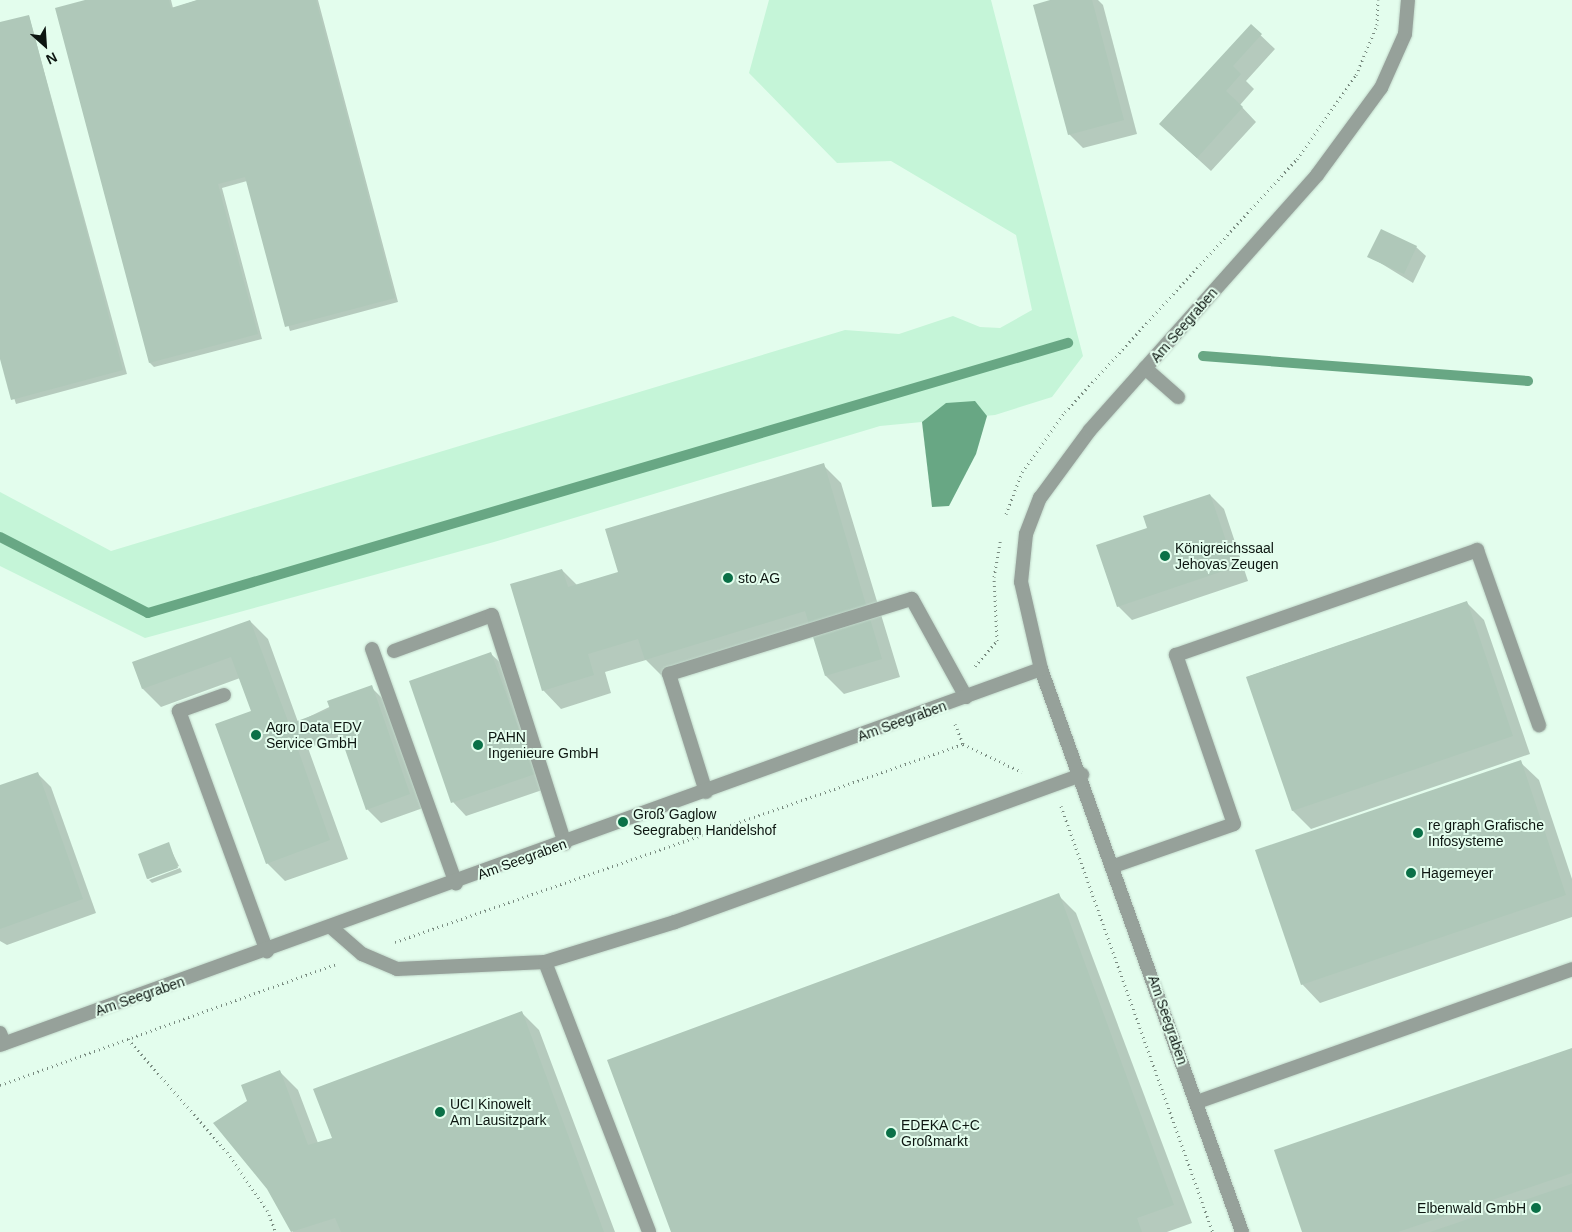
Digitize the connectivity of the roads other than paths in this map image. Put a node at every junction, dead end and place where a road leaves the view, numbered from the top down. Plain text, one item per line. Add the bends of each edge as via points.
1 (1408, 0) edge
2 (1146, 368) junction
3 (1178, 397) dead end
4 (372, 649) dead end
5 (394, 651) dead end
6 (1041, 669) junction
7 (224, 695) dead end
8 (966, 697) junction
9 (1538, 725) dead end
10 (1082, 775) junction
11 (706, 792) junction
12 (565, 844) junction
13 (1114, 866) junction
14 (456, 883) junction
15 (332, 928) junction
16 (267, 951) junction
17 (545, 962) junction
18 (1572, 970) edge
19 (1, 1040) edge
20 (1197, 1102) junction
21 (649, 1232) edge
22 (1242, 1232) edge

1 - 2 street, Am Seegraben via 1405,34 1381,88 1317,174
2 - 3 street
2 - 6 street, Am Seegraben via 1061,466 1040,498 1026,534 1021,582
4 - 14 street
5 - 12 street via 492,614
6 - 8 street, Am Seegraben
6 - 10 street, Am Seegraben
7 - 16 street via 179,711
8 - 11 street, Am Seegraben
8 - 11 street via 912,599 669,674
9 - 13 street via 1477,550 1176,656 1234,824
10 - 13 street, Am Seegraben
10 - 17 street via 675,922
11 - 12 street, Am Seegraben
12 - 14 street, Am Seegraben
13 - 20 street, Am Seegraben
14 - 15 street, Am Seegraben
15 - 16 street, Am Seegraben
15 - 17 street via 362,954 397,969
16 - 19 street, Am Seegraben
17 - 21 street
18 - 20 street
20 - 22 street, Am Seegraben

